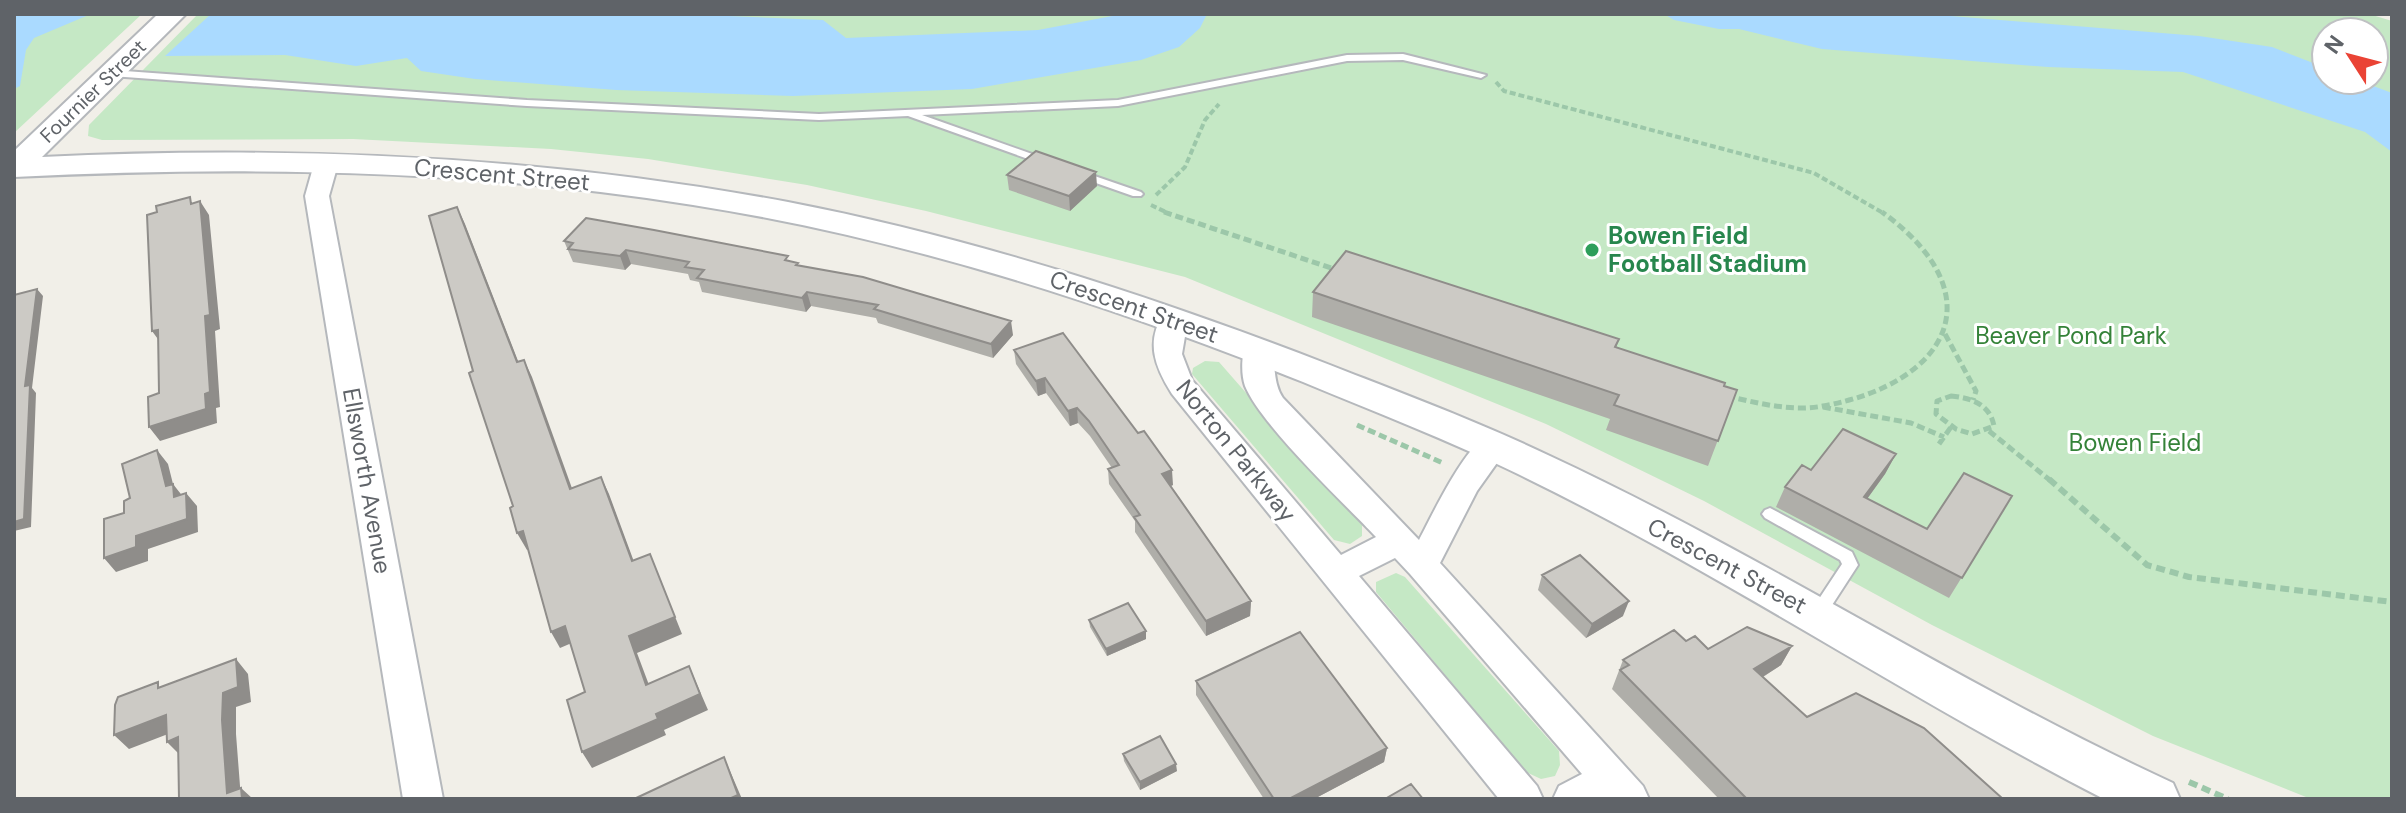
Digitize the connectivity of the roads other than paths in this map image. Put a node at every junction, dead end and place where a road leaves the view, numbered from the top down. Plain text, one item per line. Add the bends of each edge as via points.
1 (173, 14) edge
2 (111, 73) junction
3 (1481, 75) road end
4 (906, 113) junction
5 (326, 164) junction
6 (14, 168) edge
7 (1137, 194) dead end
8 (1174, 319) junction
9 (1257, 350) junction
10 (1494, 446) junction
11 (1770, 514) dead end
12 (1410, 553) junction
13 (1336, 572) junction
14 (1817, 615) junction
15 (1619, 788) edge
16 (423, 799) edge
17 (1523, 799) edge
18 (1573, 799) edge
19 (2155, 799) edge

1 - 2 street, Fournier Street
2 - 4 lane via 731,114
2 - 6 street, Fournier Street
3 - 4 lane via 1403,57 1347,58 1118,103
4 - 7 lane
5 - 6 street, Crescent Street via 90,163
5 - 8 street, Crescent Street via 481,170 788,212 1014,267
5 - 16 street, Ellsworth Avenue via 317,196
8 - 9 street, Crescent Street
8 - 13 street, Norton Parkway via 1165,349 1175,377
9 - 10 street, Crescent Street
9 - 12 street via 1259,384 1272,405
10 - 12 street
10 - 14 street, Crescent Street
11 - 14 lane via 1846,556 1850,565
12 - 13 street
12 - 15 street
13 - 17 street, Norton Parkway
14 - 19 street, Crescent Street via 2047,746
15 - 18 street

